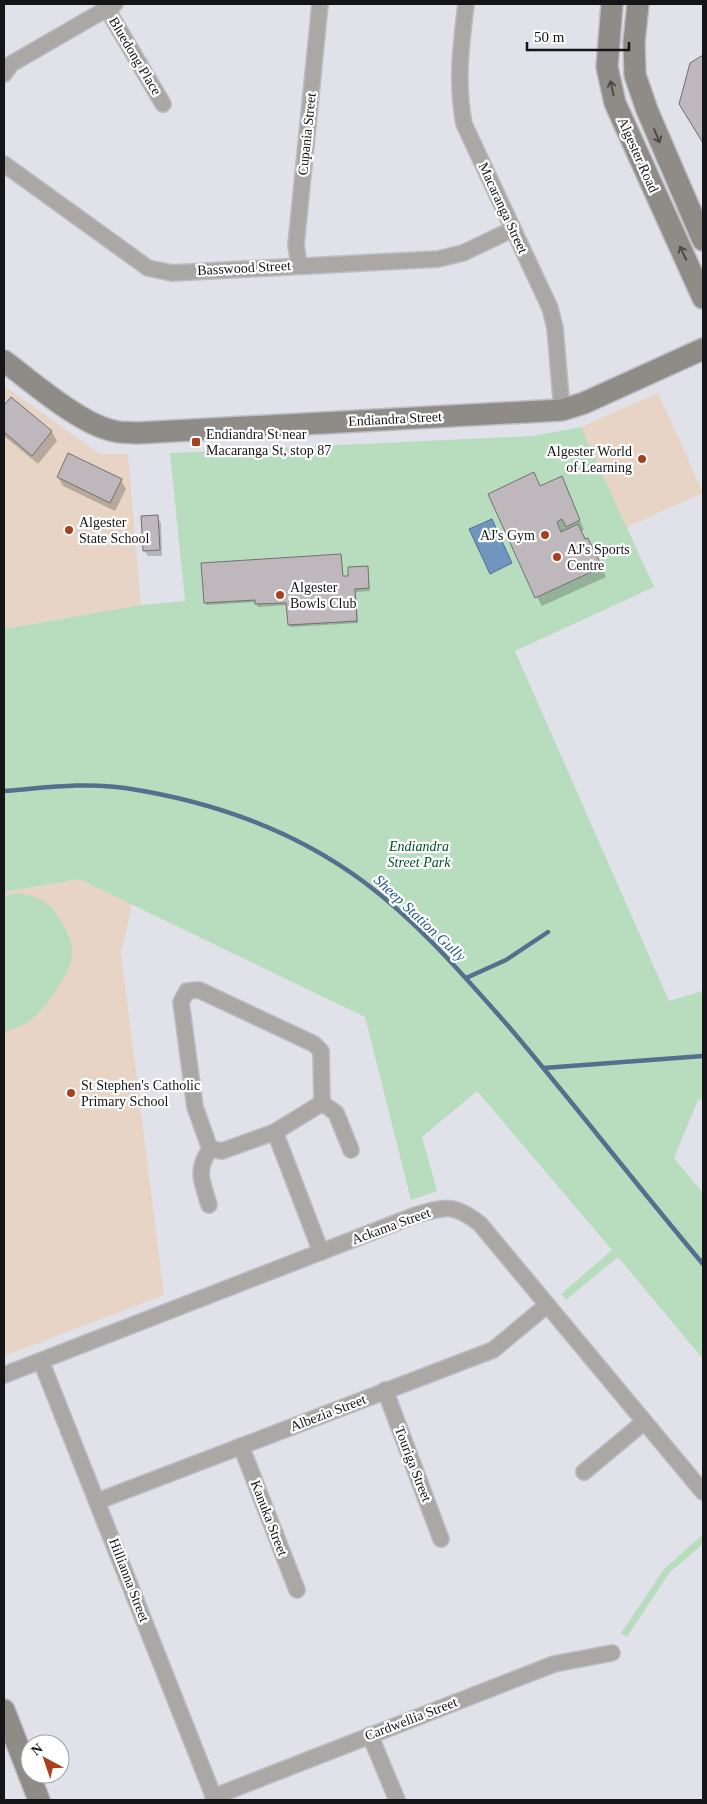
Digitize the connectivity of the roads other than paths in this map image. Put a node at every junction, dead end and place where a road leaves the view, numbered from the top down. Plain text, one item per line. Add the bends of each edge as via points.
1 (320, 4) edge
2 (466, 4) edge
3 (612, 4) edge
4 (638, 4) edge
5 (111, 6) edge
6 (4, 74) edge
7 (163, 104) dead end
8 (4, 164) edge
9 (513, 229) junction
10 (703, 240) edge
11 (299, 265) junction
12 (703, 298) edge
13 (703, 349) edge
14 (4, 362) edge
15 (562, 410) junction
16 (322, 1103) junction
17 (275, 1132) junction
18 (210, 1148) junction
19 (351, 1150) dead end
20 (209, 1205) dead end
21 (321, 1252) junction
22 (546, 1306) junction
23 (41, 1360) junction
24 (4, 1375) edge
25 (385, 1390) junction
26 (644, 1422) junction
27 (241, 1446) junction
28 (584, 1472) dead end
29 (703, 1492) edge
30 (98, 1501) junction
31 (442, 1539) dead end
32 (297, 1590) dead end
33 (612, 1653) dead end
34 (4, 1710) edge
35 (370, 1735) junction
36 (214, 1798) edge
37 (39, 1800) edge
38 (398, 1800) edge

1 - 11 street, Cupania Street via 296,245
2 - 9 street, Macaranga Street via 459,63 459,95 464,124
12 -> 3 street, Algester Road via 615,103 607,67
4 -> 10 street, Algester Road via 635,75
5 - 6 street via 11,64
5 - 7 street, Bluedong Place
8 - 11 street, Basswood Street via 148,268 172,272
9 - 11 street, Basswood Street via 463,253 438,259
9 - 15 street, Macaranga Street via 556,328
13 - 15 street, Endiandra Street via 584,404
14 - 15 street, Endiandra Street via 71,410 113,431 137,433
16 - 17 street
16 - 18 street via 323,1059 321,1050 314,1044 199,990 187,991 181,1002 196,1106
16 - 19 street via 336,1113
17 - 18 street via 222,1151
17 - 21 street
18 - 20 street via 202,1161 200,1174
21 - 22 street, Ackama Street via 439,1208 464,1211 480,1224
21 - 23 street, Ackama Street
22 - 25 street, Albezia Street via 493,1350
22 - 26 street, Ackama Street
23 - 24 street, Ackama Street
23 - 30 street, Hillianna Street
25 - 27 street, Albezia Street
25 - 31 street, Touriga Street
26 - 28 street
26 - 29 street, Ackama Street
27 - 30 street, Albezia Street
27 - 32 street, Kanuka Street
30 - 36 street, Hillianna Street
33 - 35 street, Cardwellia Street via 554,1664
34 - 37 street
35 - 36 street, Cardwellia Street
35 - 38 street

